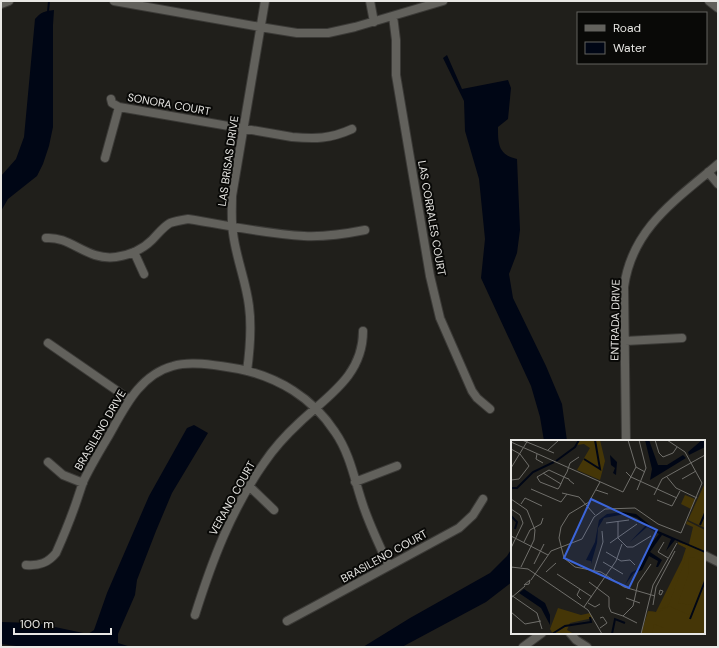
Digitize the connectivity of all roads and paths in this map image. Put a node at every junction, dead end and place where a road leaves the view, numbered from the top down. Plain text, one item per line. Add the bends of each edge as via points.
1 (9, 1) edge
2 (114, 1) edge
3 (265, 1) edge
4 (370, 1) edge
5 (442, 1) edge
6 (709, 1) edge
7 (1, 4) edge
8 (718, 8) edge
9 (393, 16) junction
10 (374, 22) junction
11 (260, 27) junction
12 (111, 99) dead end
13 (118, 107) junction
14 (243, 129) junction
15 (352, 129) dead end
16 (106, 158) dead end
17 (718, 164) edge
18 (708, 172) junction
19 (718, 184) edge
20 (232, 226) junction
21 (365, 230) dead end
22 (46, 238) dead end
23 (134, 252) junction
24 (144, 274) dead end
25 (363, 331) dead end
26 (682, 338) dead end
27 (625, 341) junction
28 (48, 343) dead end
29 (247, 371) junction
30 (129, 399) junction
31 (316, 408) junction
32 (490, 409) dead end
33 (626, 440) edge
34 (48, 462) dead end
35 (397, 466) dead end
36 (356, 482) junction
37 (83, 483) junction
38 (249, 486) junction
39 (483, 499) dead end
40 (274, 510) dead end
41 (705, 556) edge
42 (718, 562) edge
43 (26, 565) dead end
44 (389, 566) junction
45 (195, 615) dead end
46 (286, 621) dead end
47 (541, 634) edge
48 (571, 634) edge
49 (523, 647) edge
50 (588, 647) edge

1 - 7 street
2 - 11 street
3 - 11 street, LAS BRISAS DRIVE
4 - 10 street
5 - 9 street
6 - 8 street
9 - 10 street
9 - 32 street, LAS CORRALES COURT via 396,74 437,309 472,391
10 - 11 street via 340,31 315,33
11 - 14 street, LAS BRISAS DRIVE
12 - 13 street
13 - 14 street, SONORA COURT
13 - 16 street, SONORA COURT
14 - 15 street, SONORA COURT via 314,139 330,137
14 - 20 street, LAS BRISAS DRIVE via 232,196
17 - 18 street, ENTRADA DRIVE
18 - 19 street
18 - 27 street, ENTRADA DRIVE via 660,215 646,230 634,250 624,287
20 - 21 street via 305,236 327,236
20 - 23 street via 188,219 179,220 163,228 151,241
20 - 29 street, LAS BRISAS DRIVE via 250,312 251,336
22 - 23 street via 59,239 97,256 115,257
23 - 24 street
25 - 31 street, VERANO COURT via 362,350 357,362 342,385
26 - 27 street
27 - 33 street, ENTRADA DRIVE
28 - 30 street
29 - 30 street, BRASILENO DRIVE via 193,363 174,365 156,373
29 - 31 street, BRASILENO DRIVE via 267,377 291,389
30 - 37 street, BRASILENO DRIVE
31 - 36 street, BRASILENO DRIVE via 342,442
31 - 38 street, VERANO COURT via 274,450
34 - 37 street via 63,475
35 - 36 street
36 - 44 street, BRASILENO DRIVE via 368,520
37 - 43 street, BRASILENO DRIVE via 56,553 42,564
38 - 40 street
38 - 45 street, VERANO COURT via 217,549
39 - 44 street, BRASILENO COURT via 473,515 459,528
41 - 42 street
44 - 46 street, BRASILENO COURT
47 - 49 street
48 - 50 street

